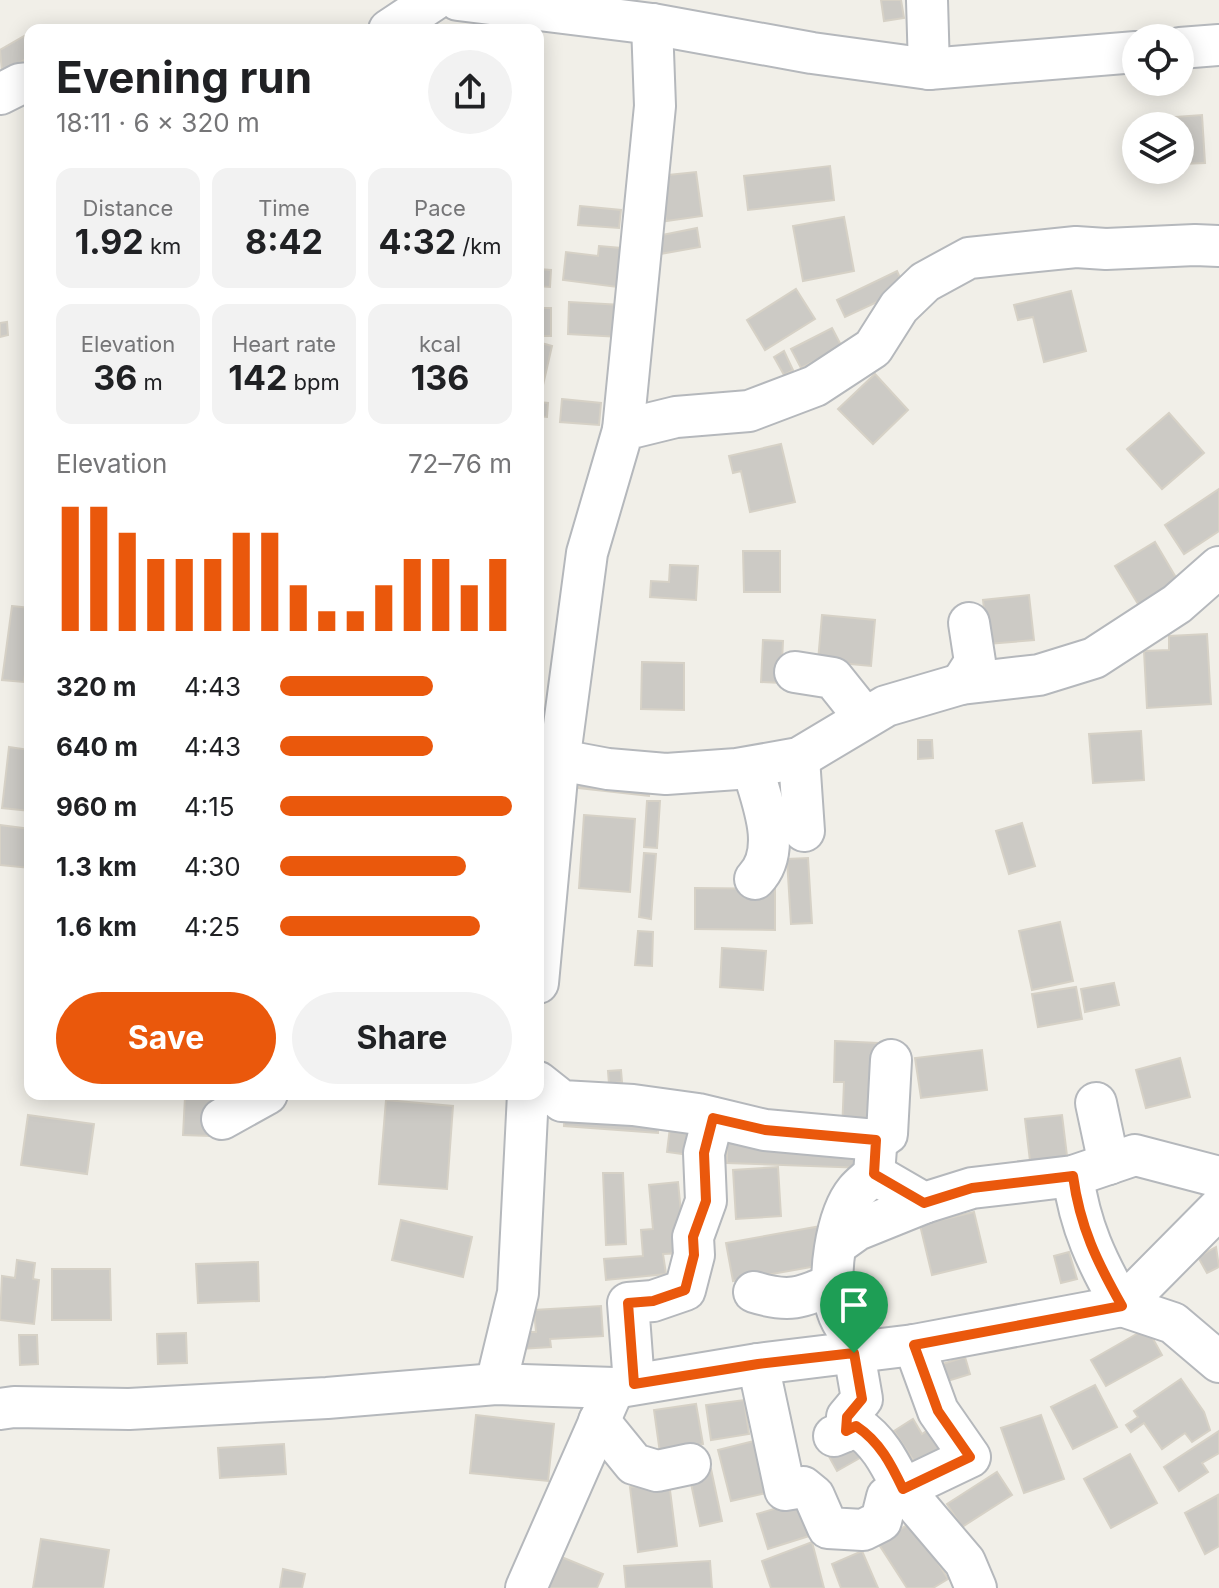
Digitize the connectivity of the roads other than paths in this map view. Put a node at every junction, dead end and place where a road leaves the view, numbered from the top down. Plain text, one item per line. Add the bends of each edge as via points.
1 (434, 0) edge
2 (458, 0) edge
3 (927, 0) edge
4 (398, 24) edge
5 (652, 24) junction
6 (1219, 45) edge
7 (1194, 47) edge
8 (1122, 53) edge
9 (929, 69) junction
10 (24, 84) edge
11 (0, 94) edge
12 (1219, 246) edge
13 (623, 430) junction
14 (1219, 567) edge
15 (969, 623) dead end
16 (795, 672) dead end
17 (961, 684) junction
18 (865, 718) junction
19 (553, 748) edge
20 (799, 758) junction
21 (752, 767) junction
22 (804, 831) dead end
23 (544, 858) edge
24 (755, 879) dead end
25 (891, 1060) dead end
26 (544, 1087) edge
27 (258, 1100) edge
28 (528, 1100) edge
29 (1096, 1103) dead end
30 (713, 1118) junction
31 (222, 1119) dead end
32 (875, 1157) junction
33 (1091, 1170) junction
34 (1219, 1177) edge
35 (924, 1203) junction
36 (1219, 1208) edge
37 (835, 1264) junction
38 (754, 1292) dead end
39 (1122, 1306) junction
40 (914, 1345) junction
41 (860, 1352) junction
42 (1219, 1362) edge
43 (758, 1364) junction
44 (496, 1384) junction
45 (616, 1398) junction
46 (0, 1409) edge
47 (690, 1464) dead end
48 (903, 1489) junction
49 (526, 1588) edge
50 (976, 1588) edge

1 - 4 street
2 - 5 street
3 - 9 street
5 - 9 street
5 - 13 street via 655,106
6 - 7 street
8 - 9 street
10 - 11 street
12 - 13 street via 1076,247 969,258 925,282 899,307 873,348 815,386 749,411 676,417
13 - 19 street via 587,553
14 - 17 street via 1177,604 1094,658 1039,675
15 - 17 street via 975,662
16 - 18 street via 833,678
17 - 18 street via 886,706
18 - 20 street
19 - 21 street via 608,769 666,774
19 - 23 street
20 - 21 street
20 - 22 street
21 - 24 street via 769,826 765,869
25 - 32 street via 887,1134
26 - 30 street via 562,1101
27 - 31 street
28 - 44 street via 518,1293
29 - 33 street
30 - 32 street
30 - 45 street via 704,1153 706,1201 693,1237 685,1290 628,1303
32 - 35 street
32 - 37 street via 840,1225
33 - 34 street via 1135,1155
33 - 35 street via 972,1188
33 - 39 street via 1078,1211 1096,1260
35 - 37 street via 857,1230
36 - 39 street
37 - 38 street via 801,1298 776,1299
37 - 41 street via 836,1309
39 - 40 street
39 - 42 street via 1173,1323
40 - 41 street
40 - 48 street via 938,1411 970,1457
41 - 43 street
41 - 48 street via 862,1399 840,1433 856,1426 868,1434 885,1453
43 - 45 street
43 - 48 street via 785,1490 803,1487 814,1496 828,1528 863,1530 881,1521 887,1497
44 - 45 street
44 - 46 street via 129,1409
45 - 47 street via 634,1464 657,1471
45 - 49 street
48 - 50 street via 965,1562

